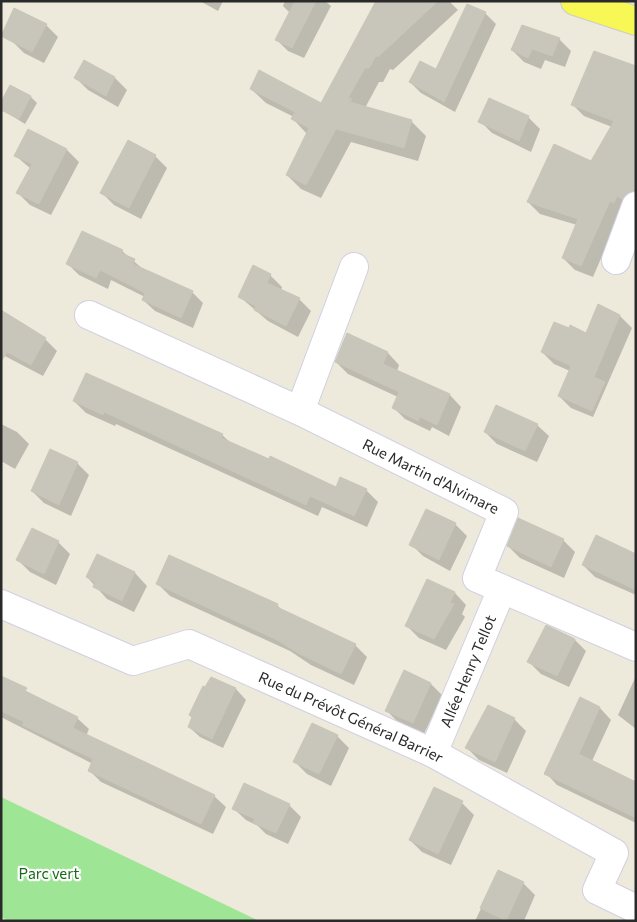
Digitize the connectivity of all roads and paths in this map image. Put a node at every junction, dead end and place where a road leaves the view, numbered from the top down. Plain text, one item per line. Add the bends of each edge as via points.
1 (575, 1) edge
2 (636, 21) edge
3 (636, 206) edge
4 (616, 260) dead end
5 (354, 267) dead end
6 (89, 315) dead end
7 (300, 411) junction
8 (502, 589) junction
9 (1, 604) edge
10 (636, 648) edge
11 (433, 753) junction
12 (636, 909) edge

1 - 2 main road
3 - 4 street
5 - 7 street
6 - 7 street, Rue Martin d'Alvimare
7 - 8 street, Rue Martin d'Alvimare via 504,512 477,578
8 - 10 street, Rue Martin d'Alvimare
8 - 11 street, Allée Henry Tellot
9 - 11 street, Rue du Prévôt Général Barrier via 133,661 189,644
11 - 12 street, Rue du Prévôt Général Barrier via 614,853 597,890

